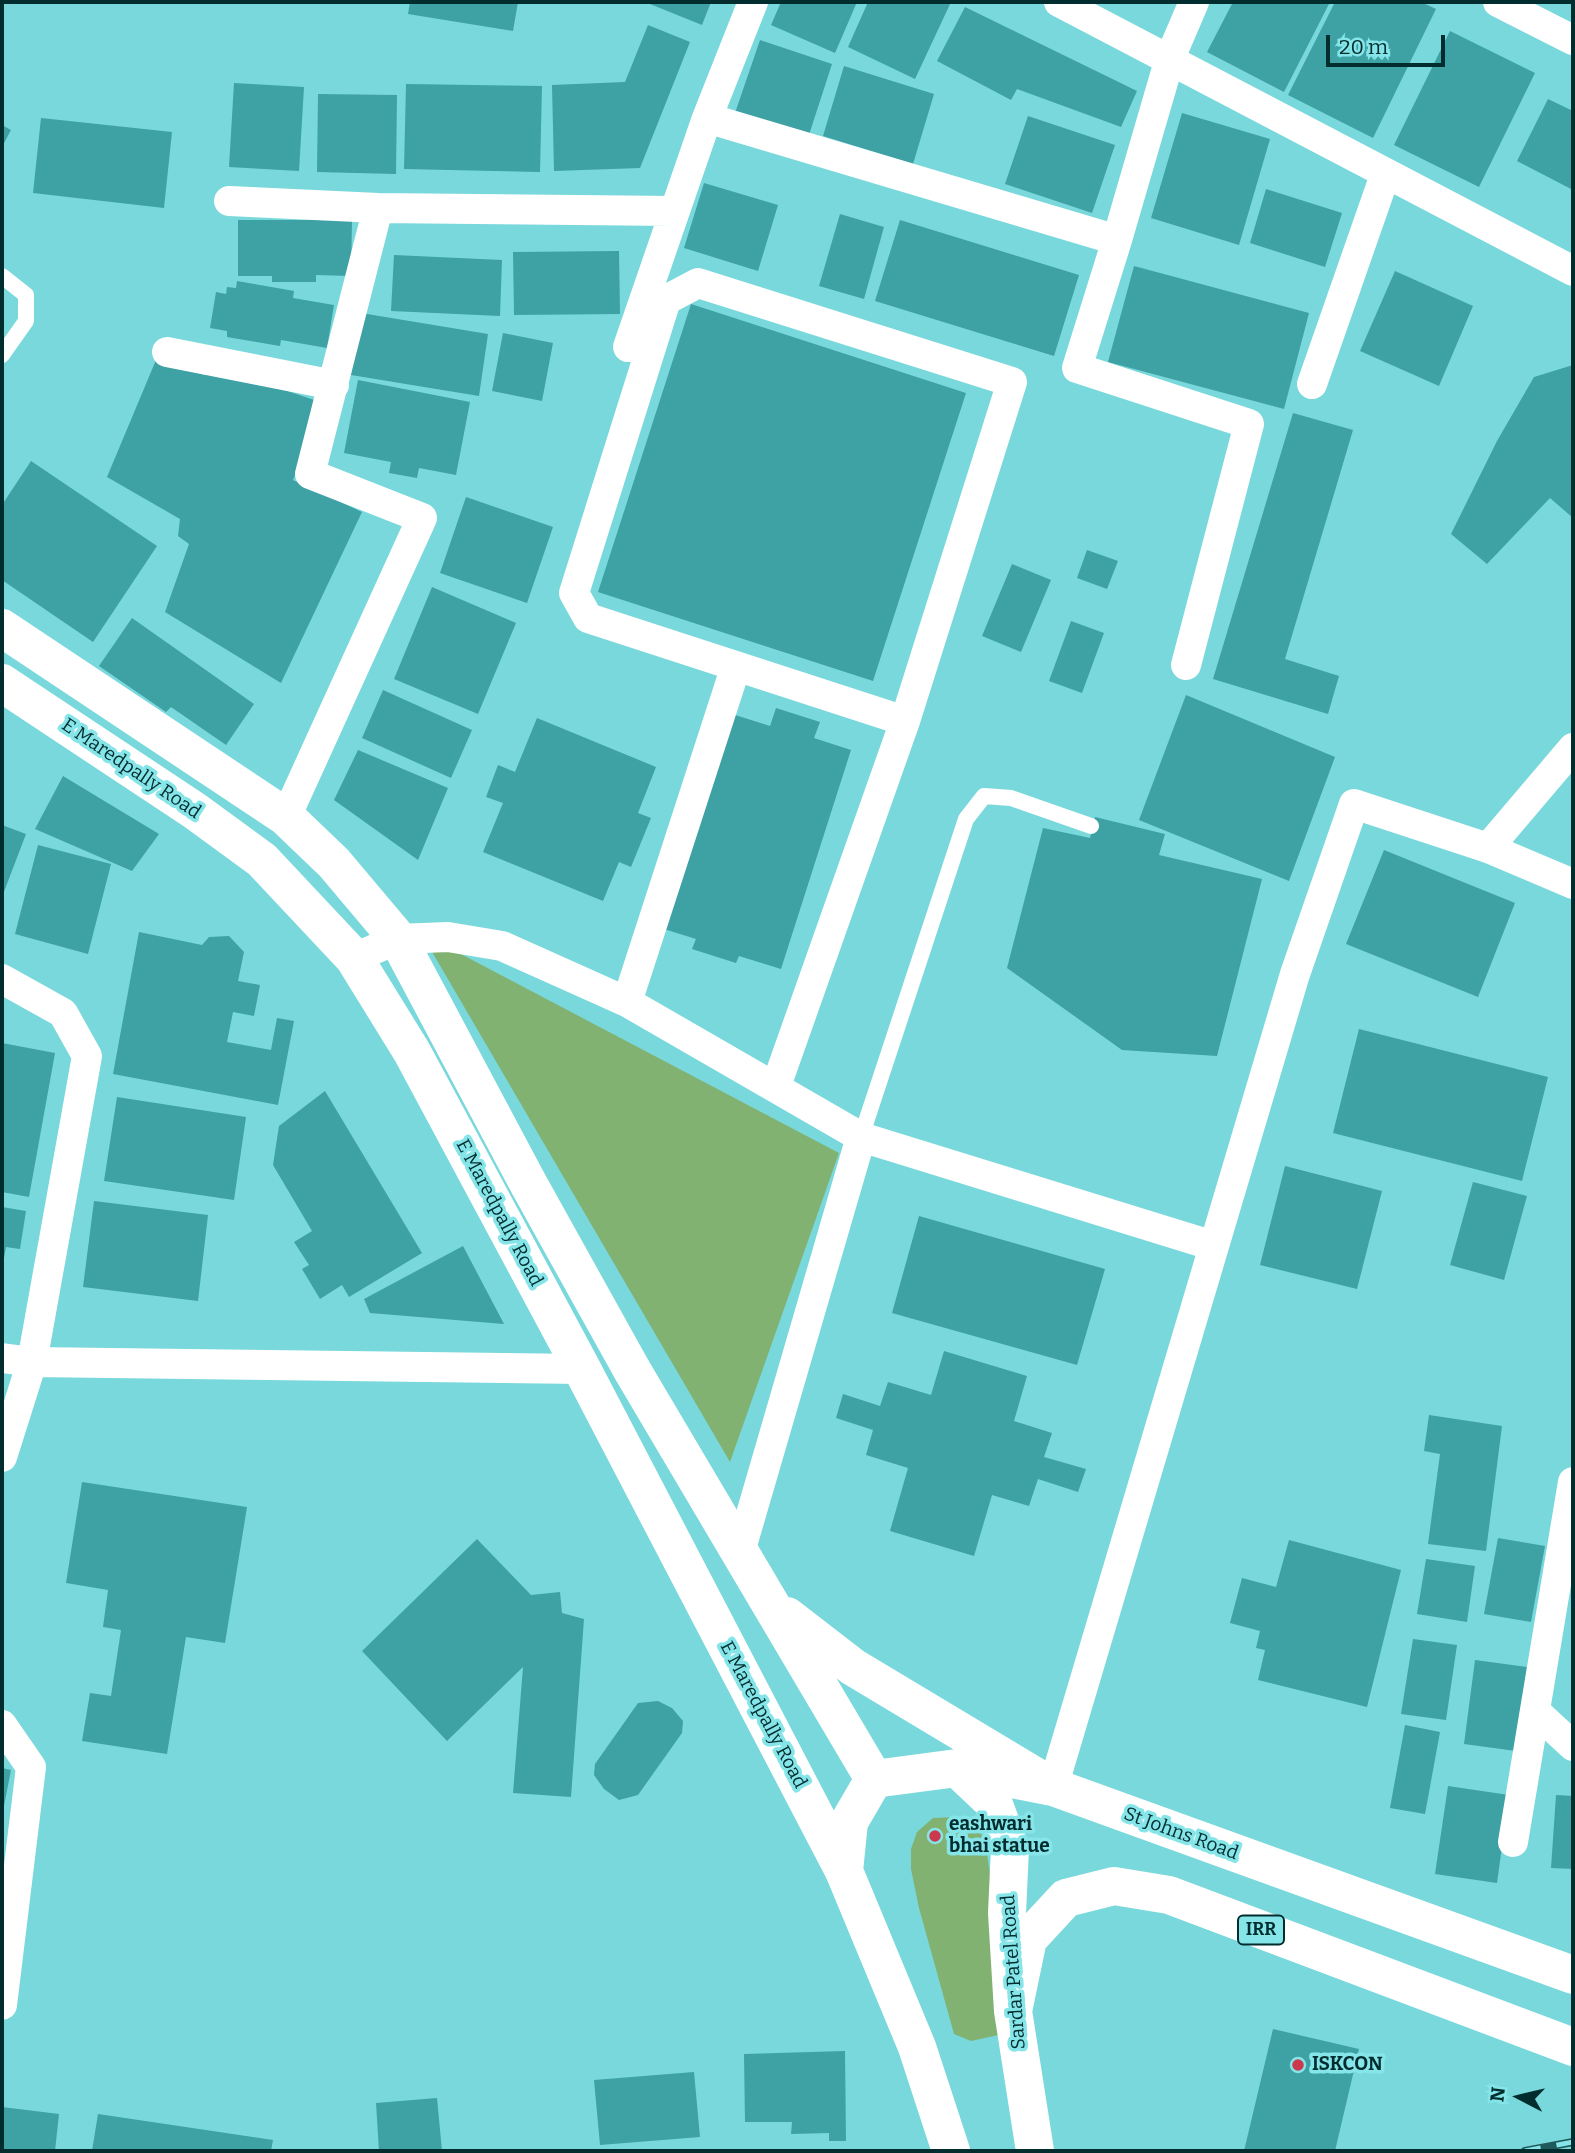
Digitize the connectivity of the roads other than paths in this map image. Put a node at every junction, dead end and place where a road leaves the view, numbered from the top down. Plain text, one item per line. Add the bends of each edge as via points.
1 (753, 2) edge
2 (1059, 2) edge
3 (1194, 2) edge
4 (1498, 2) edge
5 (1573, 40) edge
6 (1170, 58) junction
7 (707, 118) junction
8 (1385, 175) junction
9 (229, 201) dead end
10 (377, 208) junction
11 (674, 211) junction
12 (1117, 240) junction
13 (1573, 271) edge
14 (2, 276) edge
15 (628, 346) dead end
16 (167, 352) dead end
17 (2, 355) edge
18 (1312, 384) dead end
19 (334, 385) junction
20 (2, 628) edge
21 (1186, 665) dead end
22 (736, 666) junction
23 (2, 683) edge
24 (905, 721) junction
25 (1573, 748) edge
26 (285, 817) junction
27 (1091, 826) dead end
28 (1488, 848) junction
29 (1573, 884) edge
30 (398, 939) junction
31 (354, 958) junction
32 (2, 979) edge
33 (628, 1002) junction
34 (776, 1086) junction
35 (861, 1138) junction
36 (1214, 1246) junction
37 (2, 1358) edge
38 (32, 1362) junction
39 (582, 1369) junction
40 (2, 1457) edge
41 (1573, 1482) edge
42 (740, 1552) junction
43 (771, 1604) junction
44 (1535, 1711) junction
45 (2, 1725) edge
46 (1573, 1746) edge
47 (957, 1769) junction
48 (874, 1779) junction
49 (1054, 1787) junction
50 (1513, 1842) dead end
51 (844, 1871) junction
52 (1573, 1975) edge
53 (2, 2005) edge
54 (1013, 2011) junction
55 (1573, 2047) edge
56 (951, 2151) edge
57 (1035, 2151) edge

1 - 7 street
2 - 6 street
3 - 6 street
4 - 5 street
6 - 8 street
6 - 12 street
7 - 11 street
7 - 12 street
8 - 13 street
8 - 18 street
9 - 10 street
10 - 11 street
10 - 19 street
11 - 15 street
12 - 21 street via 1077,368 1249,424
14 - 17 lane via 26,296 26,321
16 - 19 street
19 - 26 street via 310,474 422,518
20 - 26 main road, E Maredpally Road
22 - 24 street
22 - 24 street via 588,618 574,593 666,300 698,283 1012,382
22 - 33 street
23 - 31 main road, E Maredpally Road via 262,860
24 - 34 street
25 - 28 street
26 - 30 main road, E Maredpally Road via 334,863
27 - 35 lane via 1011,798 984,796 966,819
28 - 29 street
28 - 36 street via 1354,804 1295,974
30 - 31 street
30 - 33 street via 448,937 502,946
30 - 42 main road, E Maredpally Road via 606,1324
31 - 39 main road, E Maredpally Road via 412,1052
32 - 38 street via 62,1013 86,1056
33 - 34 street
34 - 35 street
35 - 36 street
35 - 42 street
36 - 49 street
37 - 38 street
38 - 39 street
38 - 40 street
39 - 51 main road, E Maredpally Road
41 - 44 street
42 - 43 main road, E Maredpally Road
43 - 48 main road, E Maredpally Road
43 - 49 main road via 853,1667
44 - 46 street
44 - 50 street
45 - 53 street via 31,1767
47 - 48 main road, St Johns Road
47 - 49 main road, St Johns Road
47 - 54 main road, Sardar Patel Road / IRR via 993,1802 1010,1848 1007,1913
48 - 51 main road via 849,1822
49 - 52 main road, St Johns Road
51 - 56 main road via 917,2047
54 - 55 main road, IRR via 1028,1940 1066,1898 1114,1886 1169,1895
54 - 57 main road, Sardar Patel Road / IRR

